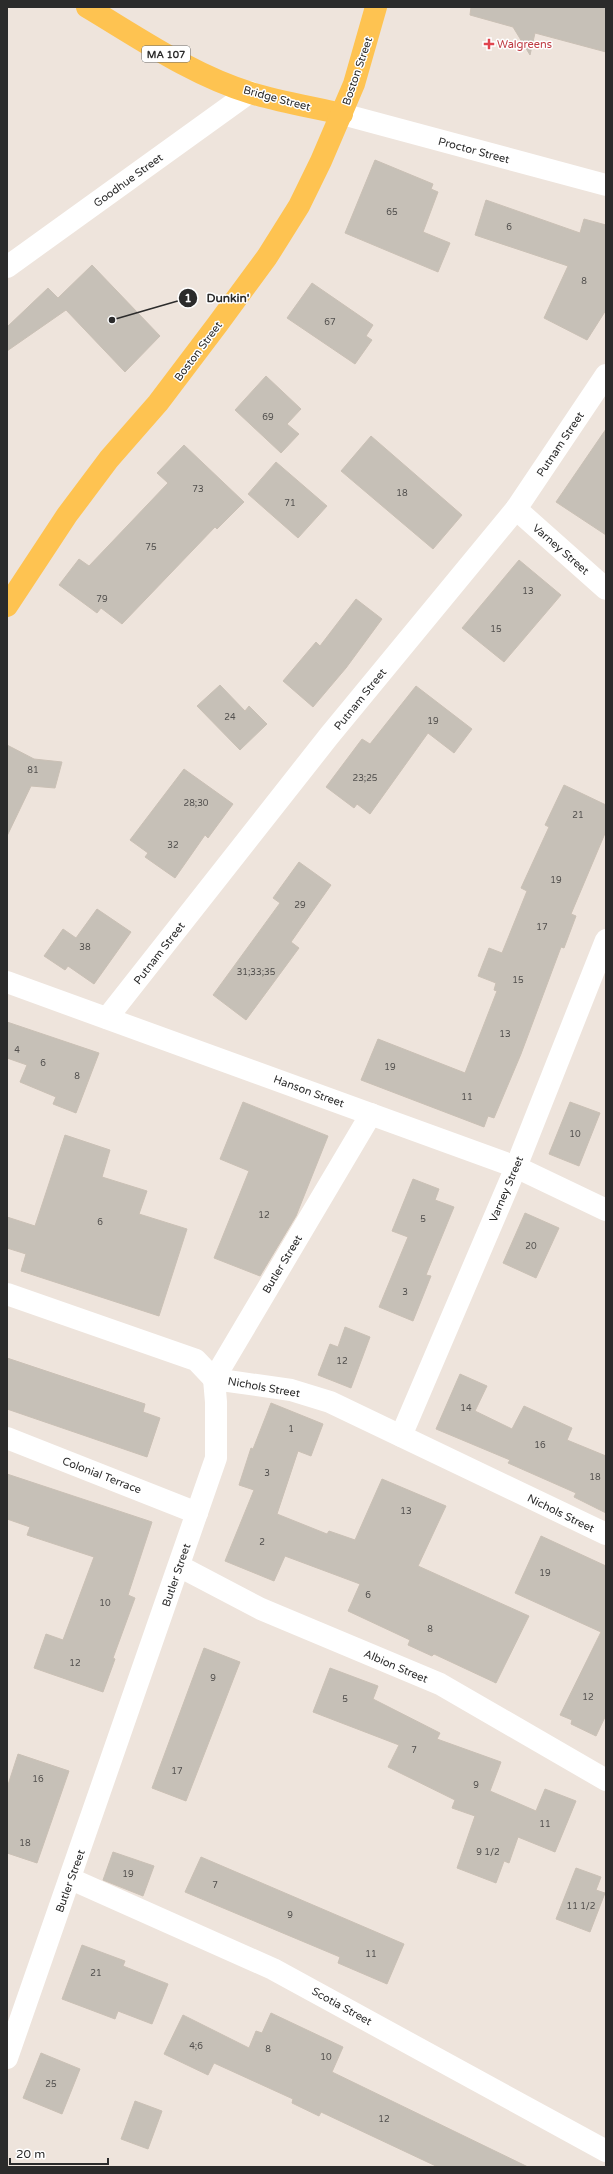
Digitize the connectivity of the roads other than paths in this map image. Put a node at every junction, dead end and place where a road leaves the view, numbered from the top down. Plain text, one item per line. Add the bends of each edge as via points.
1 (87, 7) edge
2 (376, 7) edge
3 (250, 92) junction
4 (342, 114) junction
5 (606, 185) edge
6 (7, 267) edge
7 (606, 375) edge
8 (516, 509) junction
9 (606, 589) edge
10 (7, 606) edge
11 (606, 940) edge
12 (7, 982) edge
13 (108, 1018) junction
14 (371, 1114) junction
15 (516, 1167) junction
16 (606, 1210) edge
17 (7, 1294) edge
18 (214, 1379) junction
19 (402, 1436) junction
20 (7, 1438) edge
21 (198, 1513) junction
22 (606, 1534) edge
23 (180, 1566) junction
24 (606, 1780) edge
25 (71, 1879) junction
26 (7, 2058) edge
27 (606, 2151) edge

1 - 3 main road, Bridge Street / MA 107 via 207,75
2 - 4 main road, Boston Street via 367,44
3 - 4 main road, Bridge Street / MA 107
3 - 6 street, Goodhue Street
4 - 5 street, Proctor Street
4 - 10 main road, Boston Street via 299,206 267,257 162,397 109,459
7 - 8 street, Putnam Street
8 - 9 street, Varney Street
8 - 13 street, Putnam Street via 329,736
11 - 15 street, Varney Street
12 - 13 street, Hanson Street
13 - 14 street, Hanson Street
14 - 15 street, Hanson Street
14 - 18 street, Butler Street
15 - 16 street, Hanson Street
15 - 19 street, Varney Street
17 - 18 street, Nichols Street via 196,1360
18 - 19 street, Nichols Street via 291,1390 330,1402
18 - 21 street, Butler Street via 216,1458
19 - 22 street, Nichols Street
20 - 21 street, Colonial Terrace
21 - 23 street, Butler Street
23 - 24 street, Albion Street via 261,1609 440,1684
23 - 25 street, Butler Street
25 - 26 street, Butler Street
25 - 27 street, Scotia Street via 274,1968

